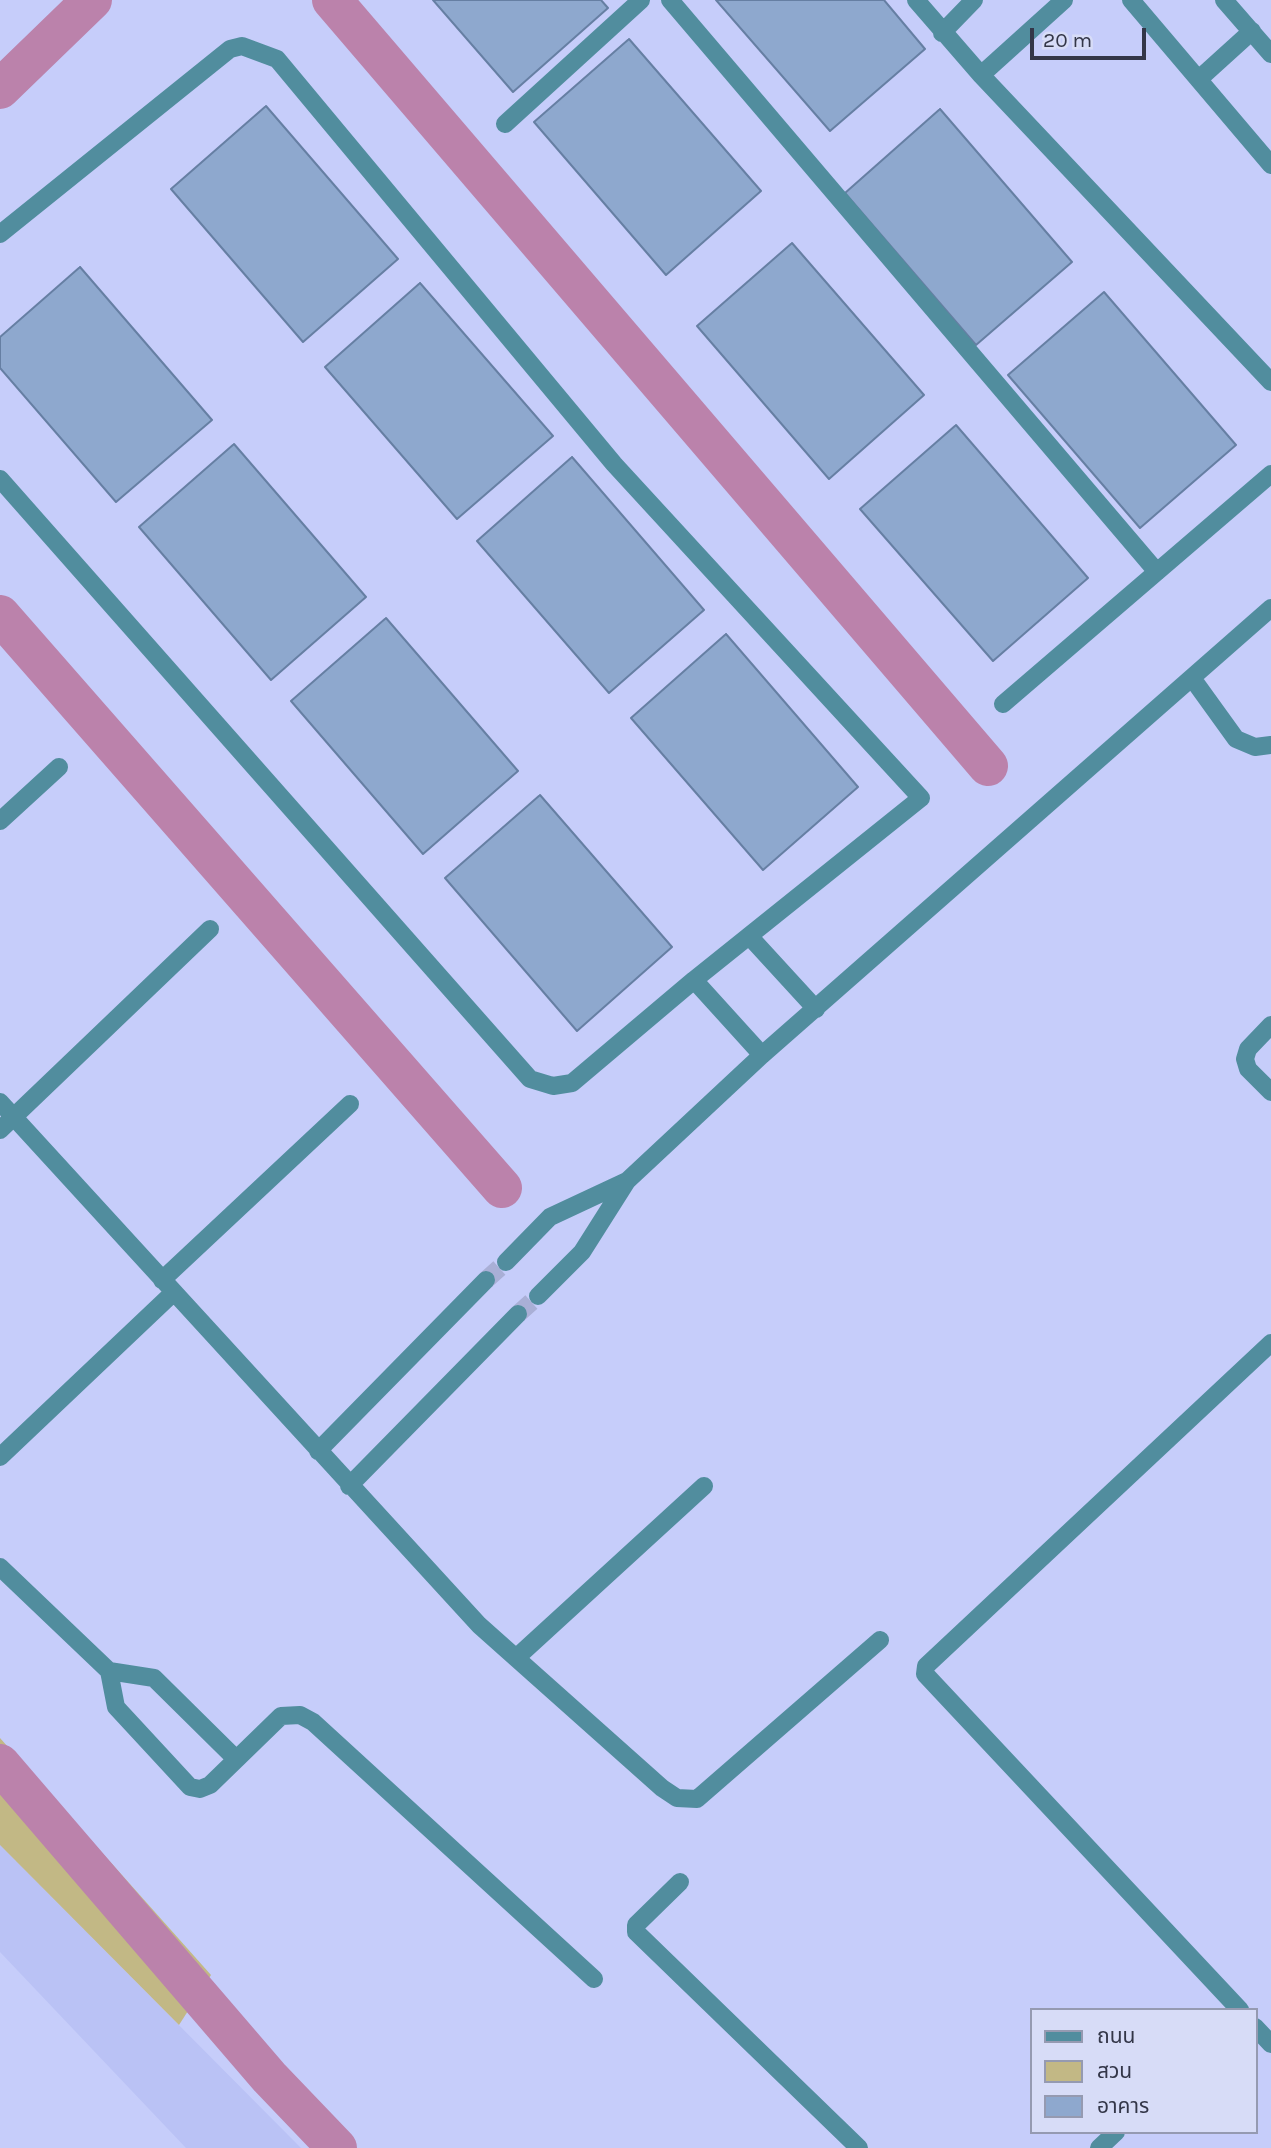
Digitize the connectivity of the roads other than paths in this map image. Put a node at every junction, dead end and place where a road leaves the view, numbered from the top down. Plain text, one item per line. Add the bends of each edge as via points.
1 (641, 0) edge
2 (670, 0) edge
3 (916, 0) edge
4 (974, 0) edge
5 (1064, 0) edge
6 (1131, 0) edge
7 (1224, 0) edge
8 (1252, 31) junction
9 (942, 33) junction
10 (1271, 54) edge
11 (981, 75) junction
12 (1199, 79) junction
13 (505, 124) dead end
14 (1271, 164) edge
15 (0, 234) edge
16 (1271, 382) edge
17 (1271, 474) edge
18 (0, 479) edge
19 (1157, 572) junction
20 (1271, 608) edge
21 (1192, 678) junction
22 (1003, 704) dead end
23 (1271, 745) edge
24 (59, 766) dead end
25 (0, 821) edge
26 (210, 929) dead end
27 (750, 937) junction
28 (694, 980) junction
29 (816, 1009) junction
30 (1271, 1025) edge
31 (762, 1055) junction
32 (1271, 1092) edge
33 (0, 1101) edge
34 (350, 1104) dead end
35 (14, 1117) junction
36 (0, 1130) edge
37 (627, 1181) junction
38 (506, 1262) tunnel mouth
39 (486, 1280) tunnel mouth
40 (168, 1286) junction
41 (538, 1296) tunnel mouth
42 (518, 1314) tunnel mouth
43 (1271, 1343) edge
44 (318, 1451) junction
45 (0, 1457) edge
46 (349, 1486) junction
47 (704, 1486) dead end
48 (0, 1567) edge
49 (880, 1640) dead end
50 (516, 1658) junction
51 (109, 1671) junction
52 (235, 1758) junction
53 (680, 1882) dead end
54 (594, 1979) dead end
55 (1238, 2008) edge
56 (1257, 2029) edge
57 (1271, 2045) edge
58 (1114, 2134) edge
59 (859, 2148) edge
60 (1099, 2148) edge

1 - 13 street
2 - 19 street
3 - 9 street
4 - 9 street
5 - 11 street
6 - 12 street
7 - 8 street
8 - 10 street
8 - 12 street
9 - 11 street
11 - 16 street
12 - 14 street
15 - 27 street via 229,48 242,46 276,59 614,464 921,798
17 - 19 street
18 - 28 street via 530,1079 552,1086 572,1083
19 - 22 street
20 - 21 street
21 - 23 street via 1236,739 1255,747
21 - 29 street
24 - 25 street
26 - 35 street
27 - 28 street
27 - 29 street
28 - 31 street
29 - 31 street
30 - 32 street via 1248,1049 1245,1059 1248,1069
31 - 37 street
33 - 35 street
34 - 40 street
35 - 36 street
35 - 40 street
37 - 38 street via 550,1217
37 - 41 street via 582,1252
39 - 44 street
40 - 44 street
40 - 45 street
42 - 46 street
43 - 55 street via 926,1666 925,1674
44 - 46 street
46 - 50 street via 479,1625
47 - 50 street
48 - 51 street
49 - 50 street via 697,1799 677,1798 662,1788
51 - 52 street via 154,1678
51 - 52 street via 116,1707 190,1787 210,1785
52 - 54 street via 281,1716 300,1715 313,1722
53 - 59 street via 636,1925 636,1932
56 - 57 street
58 - 60 street

